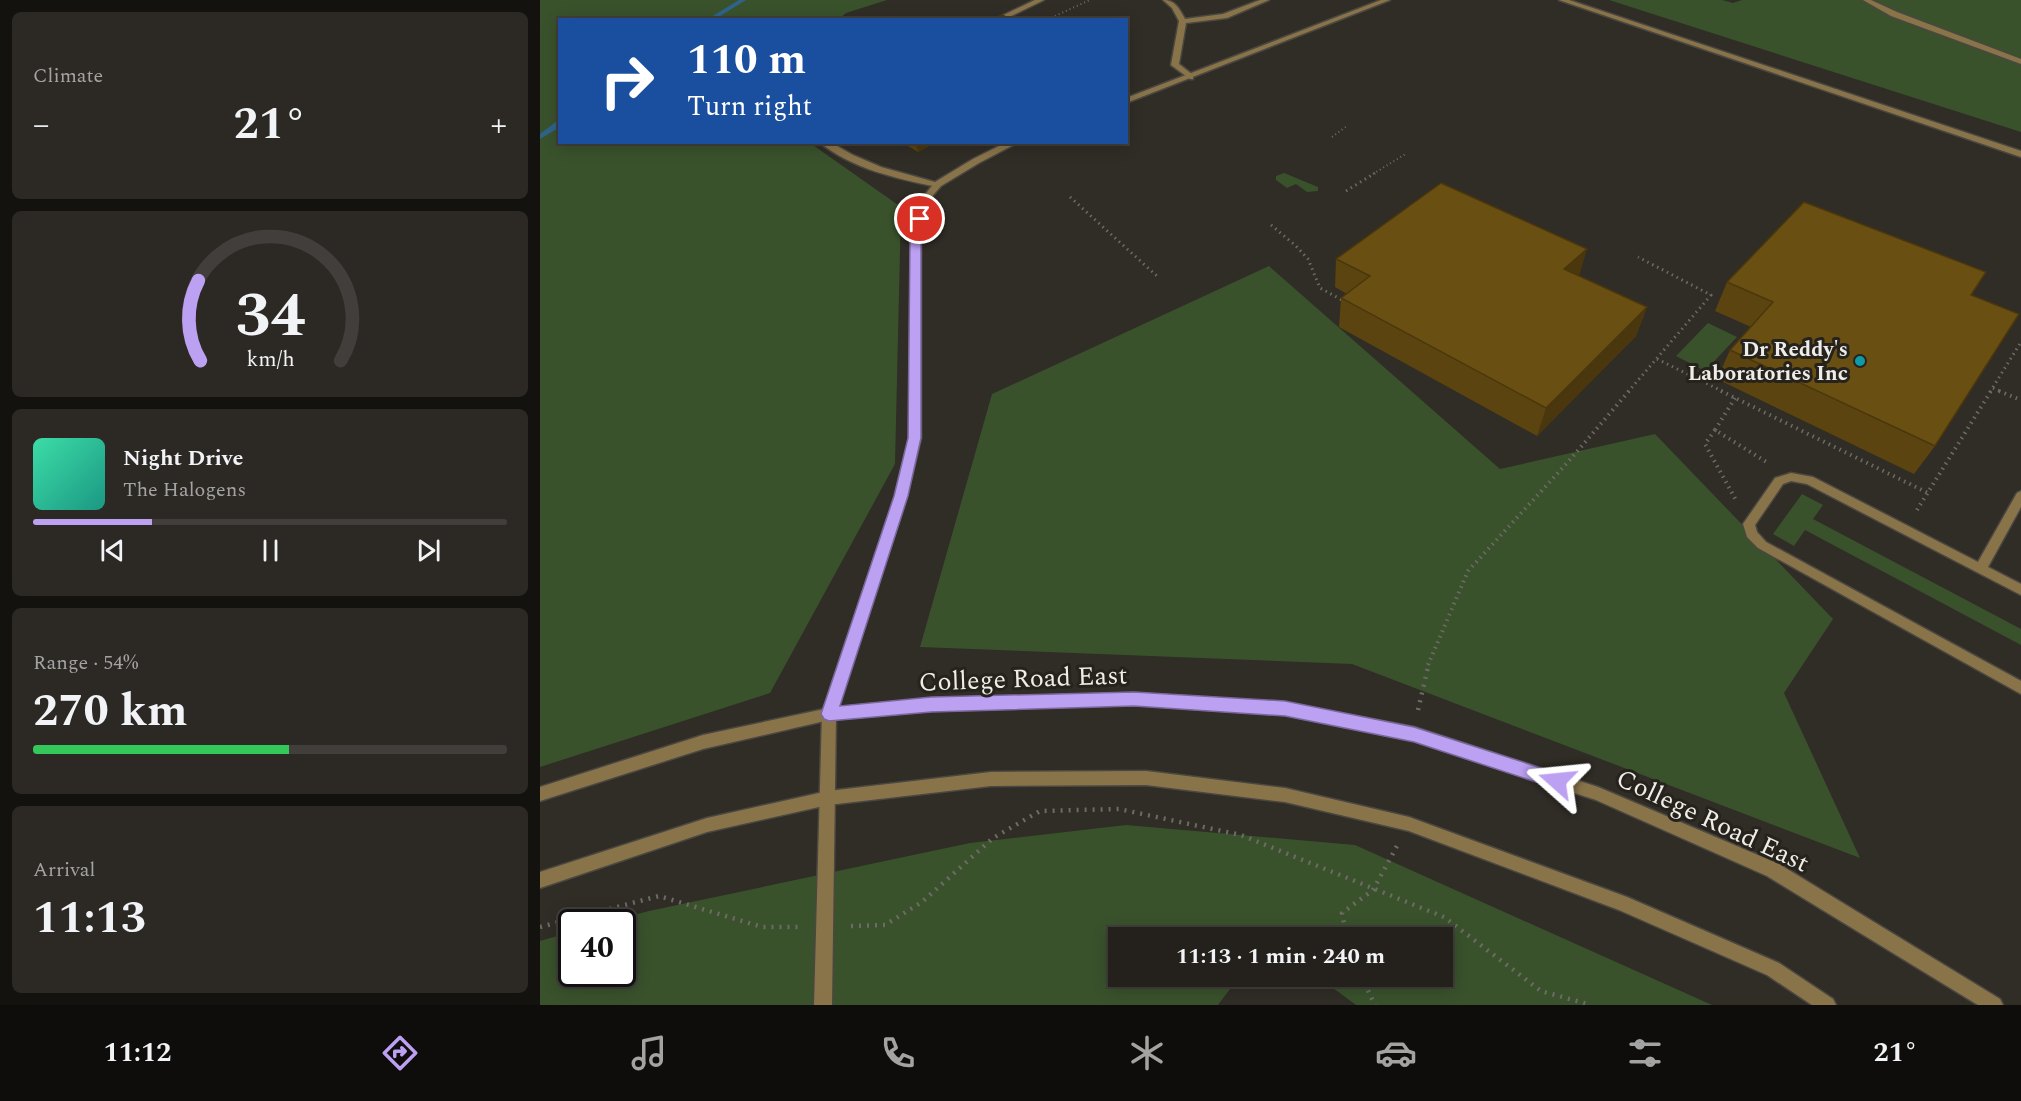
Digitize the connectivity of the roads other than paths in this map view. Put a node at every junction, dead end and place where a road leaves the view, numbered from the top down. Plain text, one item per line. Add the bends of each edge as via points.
1 (1041, 0) edge
2 (1166, 0) edge
3 (1266, 0) edge
4 (1387, 0) edge
5 (1562, 0) edge
6 (1866, 0) edge
7 (1000, 18) edge
8 (1183, 21) junction
9 (2021, 62) edge
10 (1190, 77) junction
11 (1128, 100) edge
12 (826, 144) edge
13 (1011, 144) edge
14 (2021, 154) edge
15 (938, 184) junction
16 (2021, 496) edge
17 (1980, 569) junction
18 (2021, 590) edge
19 (2021, 688) edge
20 (829, 714) junction
21 (540, 794) edge
22 (828, 798) junction
23 (540, 880) edge
24 (823, 1005) edge
25 (1827, 1005) edge
26 (1994, 1005) edge

1 - 7 street
2 - 8 street
3 - 8 street via 1224,16
4 - 10 street
5 - 14 street
6 - 9 street
8 - 10 street via 1175,65
10 - 11 street
12 - 15 street via 849,159 896,177
13 - 15 street
15 - 20 street via 924,201 916,238 915,438 901,496
16 - 17 street
17 - 18 street
17 - 19 street via 1809,480 1791,477 1779,481 1749,524 1750,534 1762,544
20 - 21 street, College Road East via 703,742
20 - 22 street
20 - 26 street, College Road East via 931,705 1134,699 1285,709 1414,734 1598,794 1773,870
22 - 23 street via 708,825
22 - 24 street
22 - 25 street via 991,779 1146,778 1285,795 1409,824 1620,903 1773,969

